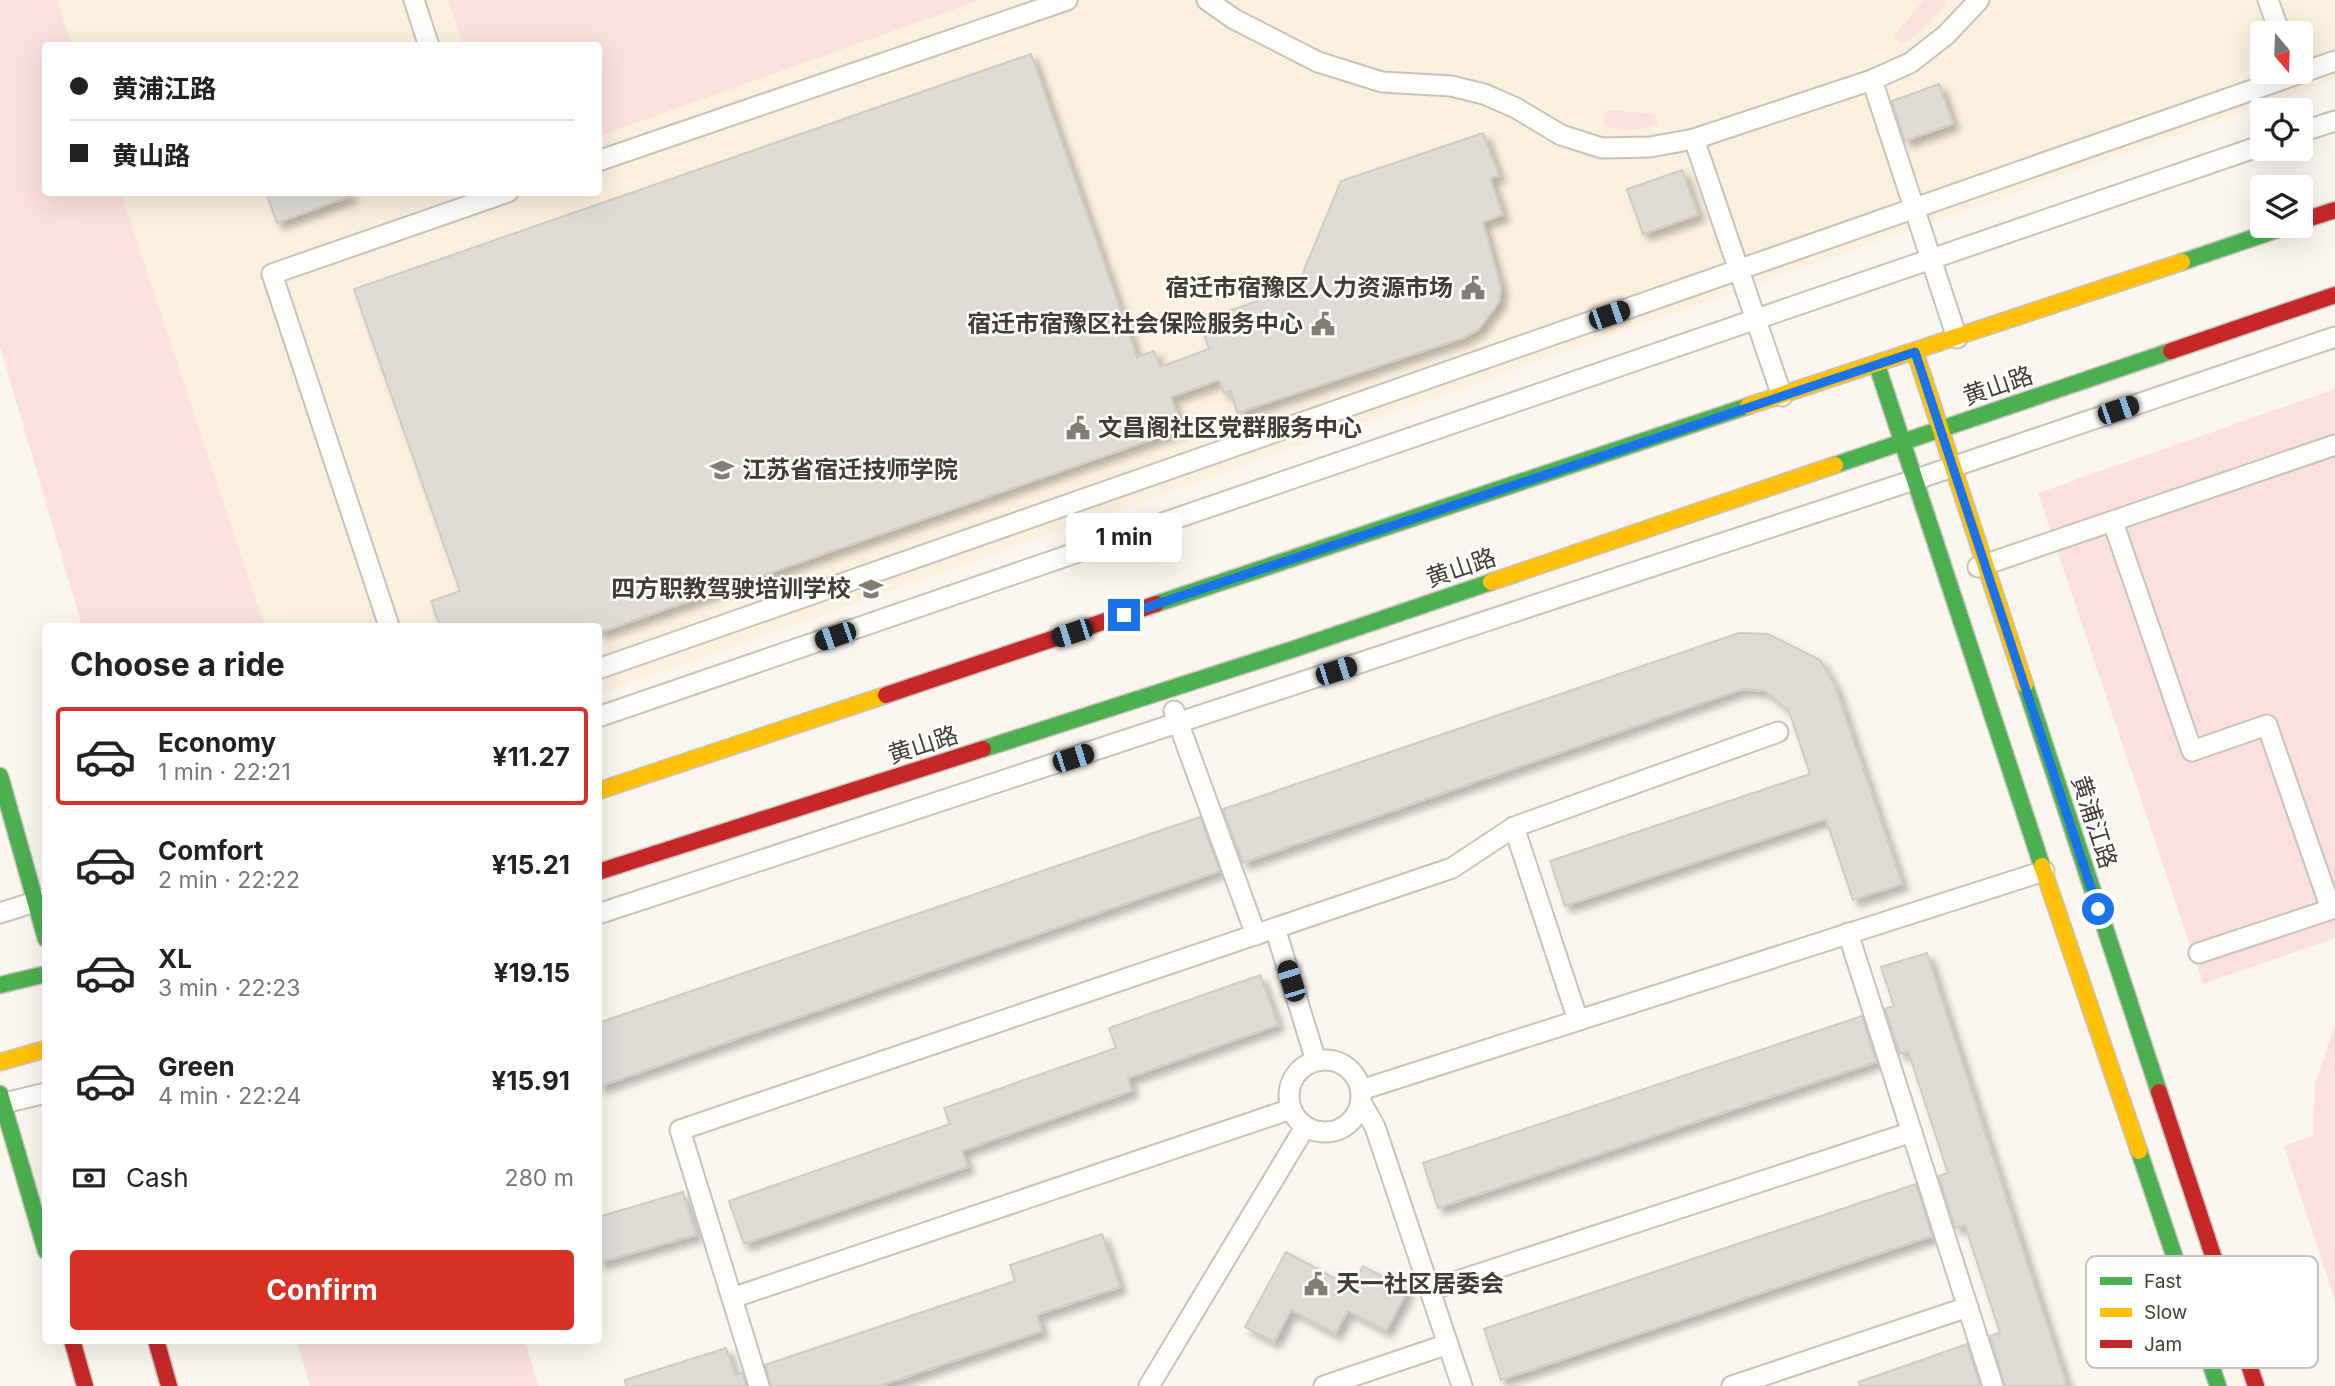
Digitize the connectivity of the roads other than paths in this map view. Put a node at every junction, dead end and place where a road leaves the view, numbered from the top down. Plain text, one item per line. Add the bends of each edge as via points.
1 (414, 0) edge
2 (1068, 0) edge
3 (1207, 0) edge
4 (1979, 0) edge
5 (2268, 0) edge
6 (2276, 21) edge
7 (428, 42) edge
8 (2335, 61) edge
9 (2314, 67) edge
10 (1872, 80) junction
11 (2263, 84) edge
12 (2335, 121) edge
13 (2313, 128) edge
14 (1694, 139) junction
15 (2250, 149) edge
16 (602, 161) edge
17 (480, 197) edge
18 (1914, 208) junction
19 (2335, 210) edge
20 (2313, 217) edge
21 (2253, 238) edge
22 (1931, 259) junction
23 (1738, 270) junction
24 (2335, 295) edge
25 (1755, 319) junction
26 (2335, 337) edge
27 (1957, 338) junction
28 (1915, 352) junction
29 (1877, 365) junction
30 (1782, 396) junction
31 (1940, 429) junction
32 (1902, 442) junction
33 (2335, 445) edge
34 (1952, 466) junction
35 (1914, 480) junction
36 (2113, 522) junction
37 (1985, 565) junction
38 (1947, 576) junction
39 (388, 623) edge
40 (602, 668) edge
41 (1167, 690) junction
42 (602, 716) edge
43 (1179, 723) junction
44 (1778, 732) dead end
45 (0, 776) edge
46 (602, 790) edge
47 (1514, 827) junction
48 (602, 871) edge
49 (2044, 871) junction
50 (40, 901) edge
51 (2333, 908) edge
52 (0, 913) edge
53 (602, 914) edge
54 (1265, 932) junction
55 (1848, 933) junction
56 (2199, 953) dead end
57 (42, 975) edge
58 (0, 985) edge
59 (1578, 1020) junction
60 (42, 1050) edge
61 (1316, 1061) junction
62 (0, 1062) edge
63 (42, 1094) edge
64 (1361, 1096) junction
65 (1, 1101) edge
66 (1290, 1109) junction
67 (1306, 1127) junction
68 (1912, 1132) junction
69 (42, 1238) edge
70 (2174, 1256) edge
71 (2213, 1256) edge
72 (1430, 1290) junction
73 (732, 1298) junction
74 (1968, 1307) junction
75 (73, 1344) edge
76 (157, 1344) edge
77 (1448, 1344) junction
78 (2212, 1368) edge
79 (2250, 1368) edge
80 (85, 1386) edge
81 (169, 1386) edge
82 (759, 1386) edge
83 (1149, 1386) edge
84 (1324, 1386) edge
85 (1462, 1386) edge
86 (1732, 1386) edge
87 (1993, 1386) edge
88 (2218, 1386) edge
89 (2256, 1386) edge

1 - 7 lane
2 - 16 lane
3 - 14 lane via 1318,62 1382,82 1451,86 1484,94 1561,135 1602,148 1650,147
4 - 10 lane via 1946,35 1910,63
5 - 6 lane
8 - 9 lane
10 - 14 lane
10 - 18 lane
11 - 18 lane
12 - 13 lane
14 - 23 lane
15 - 22 lane
17 - 39 lane via 272,274
18 - 22 lane
18 - 23 lane
19 - 20 main road
21 - 27 main road
22 - 25 lane
22 - 27 lane
23 - 25 lane
23 - 40 lane
24 - 31 main road, 黄山路
25 - 30 lane
25 - 42 lane
26 - 34 lane
27 - 28 main road
28 - 29 main road
28 - 31 main road, 黄浦江路
29 - 30 main road
29 - 32 main road
30 - 46 main road
31 - 32 main road, 黄山路
31 - 34 main road, 黄浦江路
32 - 35 main road
32 - 41 main road, 黄山路
33 - 36 lane
34 - 35 lane
34 - 37 main road, 黄浦江路
35 - 38 main road
35 - 43 lane
36 - 37 lane
36 - 51 lane via 2192,751 2267,725
37 - 38 lane
37 - 71 main road, 黄浦江路
38 - 49 main road
41 - 43 lane
41 - 48 main road, 黄山路
43 - 53 lane
43 - 54 lane
44 - 47 lane
45 - 50 main road
47 - 54 lane via 1452,868
47 - 59 lane
49 - 55 lane
49 - 70 main road
50 - 52 lane
51 - 56 lane
54 - 61 lane
54 - 73 lane via 680,1130
55 - 59 lane
55 - 68 lane
57 - 58 main road
59 - 64 lane
60 - 62 main road
61 - 64 lane via 1328,1060 1350,1069
61 - 66 lane via 1296,1074 1290,1085
63 - 65 lane
64 - 67 lane via 1357,1114 1340,1130 1329,1133
64 - 72 lane
65 - 69 main road
66 - 67 lane
66 - 73 lane
67 - 83 lane
68 - 72 lane
68 - 74 lane
72 - 77 lane
73 - 82 lane
74 - 86 lane
74 - 87 lane
75 - 80 main road
76 - 81 main road
77 - 84 lane
77 - 85 lane
78 - 88 main road
79 - 89 main road, 黄浦江路

